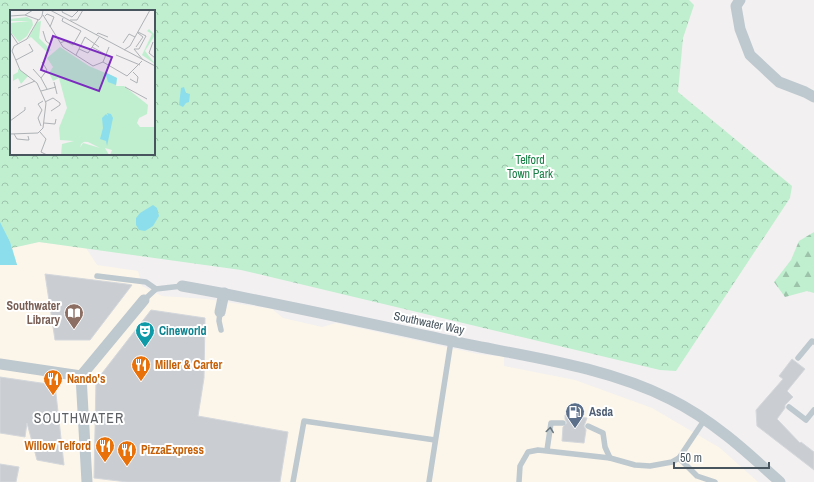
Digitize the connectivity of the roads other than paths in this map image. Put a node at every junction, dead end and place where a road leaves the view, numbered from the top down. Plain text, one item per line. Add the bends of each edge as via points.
1 (740, 0) edge
2 (814, 97) edge
3 (97, 276) dead end
4 (182, 286) joint
5 (156, 289) junction
6 (224, 293) junction
7 (144, 300) joint
8 (220, 312) joint
9 (221, 330) dead end
10 (451, 341) junction
11 (814, 342) edge
12 (798, 358) dead end
13 (0, 364) edge
14 (81, 376) junction
15 (789, 407) dead end
16 (814, 410) edge
17 (705, 419) junction
18 (563, 423) dead end
19 (588, 426) dead end
20 (436, 440) junction
21 (547, 450) junction
22 (610, 458) junction
23 (679, 458) junction
24 (87, 482) edge
25 (294, 482) edge
26 (429, 482) edge
27 (519, 482) edge
28 (715, 482) edge
29 (780, 482) edge

1 - 2 street via 736,6 740,29 750,55 779,82
3 - 5 lane via 146,282
4 - 5 lane, Southwater Way
4 - 6 street, Southwater Way
5 - 7 lane
6 - 8 street
6 - 10 street, Southwater Way
7 - 14 street
8 - 9 lane
10 - 17 street, Southwater Way via 567,364 612,377 645,388
10 - 20 lane
11 - 12 lane via 812,341
13 - 14 street
14 - 24 street
15 - 16 lane via 806,420
17 - 23 lane
17 - 29 street, Southwater Way
21 -> 18 lane via 551,424
19 - 22 lane via 603,433
20 - 25 lane via 304,421
20 - 26 lane
21 - 22 lane
21 - 27 lane via 528,452 520,466
22 - 23 lane via 650,466
23 - 28 lane via 697,476

